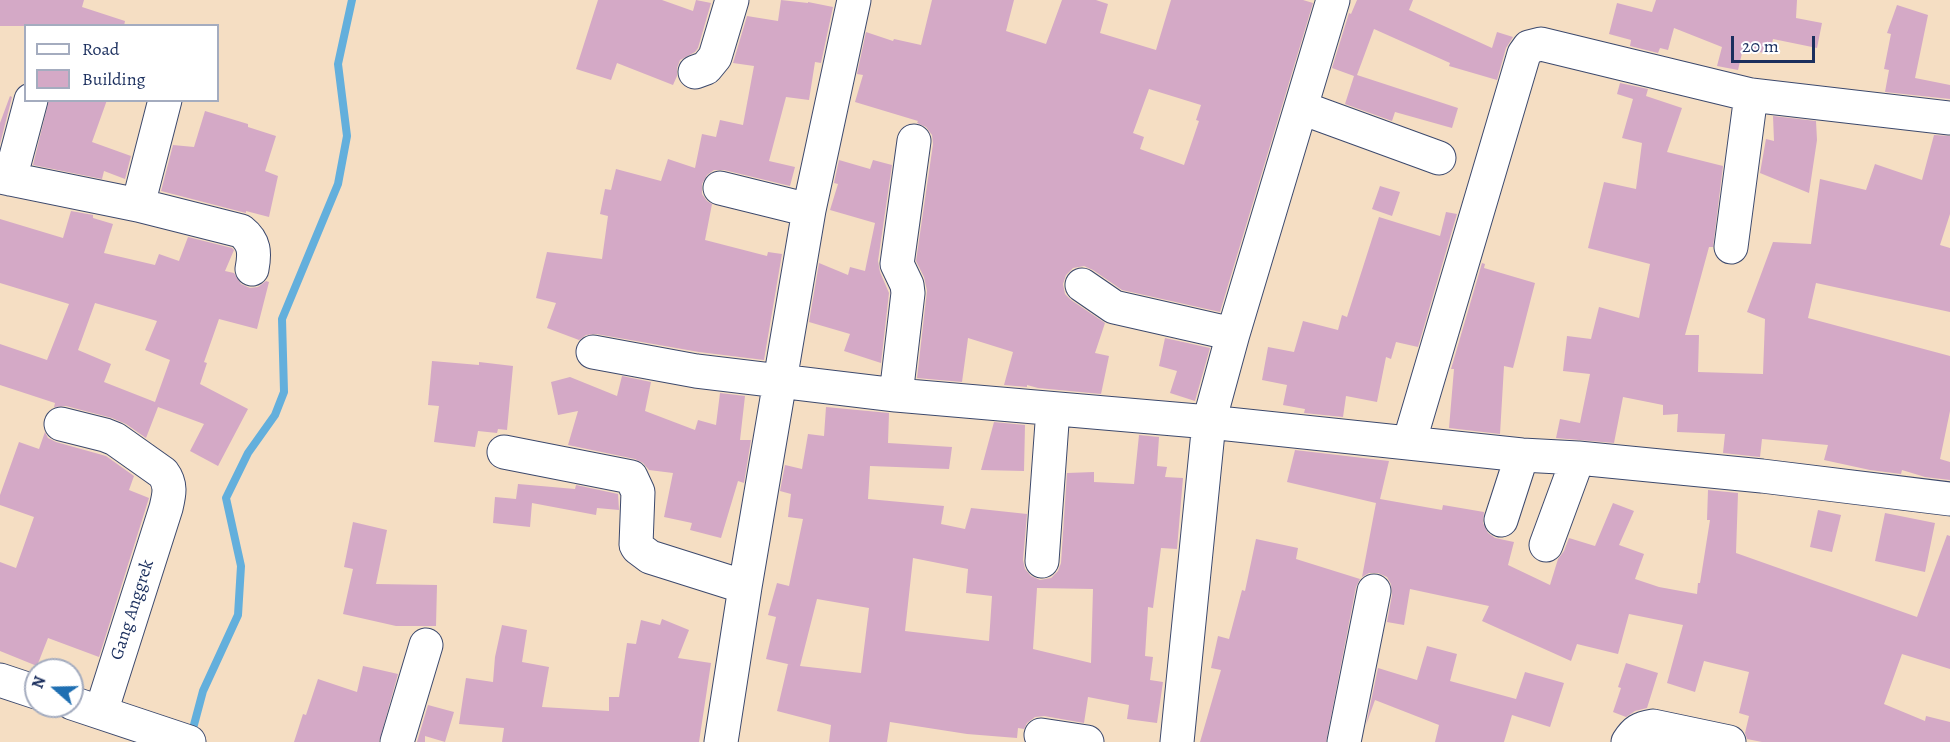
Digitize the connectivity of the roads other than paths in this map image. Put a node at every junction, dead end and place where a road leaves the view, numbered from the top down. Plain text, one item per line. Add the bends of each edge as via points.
1 (732, 0) edge
2 (854, 0) edge
3 (1333, 0) edge
4 (695, 72) dead end
5 (1751, 95) junction
6 (30, 102) edge
7 (164, 102) edge
8 (1302, 108) junction
9 (1950, 118) edge
10 (914, 141) dead end
11 (1439, 158) dead end
12 (5, 178) edge
13 (720, 188) dead end
14 (138, 205) junction
15 (808, 210) junction
16 (1731, 247) dead end
17 (252, 269) dead end
18 (1082, 285) dead end
19 (1233, 334) junction
20 (593, 352) dead end
21 (779, 381) junction
22 (896, 395) junction
23 (1053, 409) junction
24 (1209, 422) junction
25 (61, 424) dead end
26 (1409, 443) junction
27 (504, 452) dead end
28 (1522, 455) junction
29 (1578, 458) junction
30 (1950, 499) edge
31 (1501, 520) dead end
32 (1546, 545) dead end
33 (1042, 561) dead end
34 (745, 587) junction
35 (1374, 591) dead end
36 (426, 645) dead end
37 (0, 680) edge
38 (24, 688) edge
39 (86, 708) edge
40 (1041, 735) dead end
41 (189, 742) edge
42 (397, 742) edge
43 (721, 742) edge
44 (1087, 742) edge
45 (1177, 742) edge
46 (1344, 742) edge
47 (1628, 742) edge
48 (1729, 742) edge

1 - 4 main road via 715,57 706,68
2 - 15 main road
3 - 8 main road
5 - 9 main road
5 - 16 main road
5 - 26 main road via 1541,44 1529,47
6 - 12 main road
7 - 14 main road
8 - 11 main road
8 - 19 main road
10 - 22 main road via 897,259 908,292
12 - 14 main road
13 - 15 main road
14 - 17 main road via 241,231 255,253
15 - 21 main road
18 - 19 main road via 1114,307
19 - 24 main road
20 - 21 main road
21 - 22 main road
21 - 34 main road
22 - 23 main road
23 - 24 main road
23 - 33 main road
24 - 26 main road
24 - 45 main road
25 - 39 main road, Gang Anggrek via 115,440 163,473 170,487 166,508
26 - 28 main road
27 - 34 main road via 631,477 638,492 638,548 650,557
28 - 29 main road
28 - 31 main road
29 - 30 main road
29 - 32 main road
34 - 43 main road
35 - 46 main road
36 - 42 main road
37 - 38 main road
39 - 41 main road
40 - 44 main road
47 - 48 main road via 1634,732 1653,726

